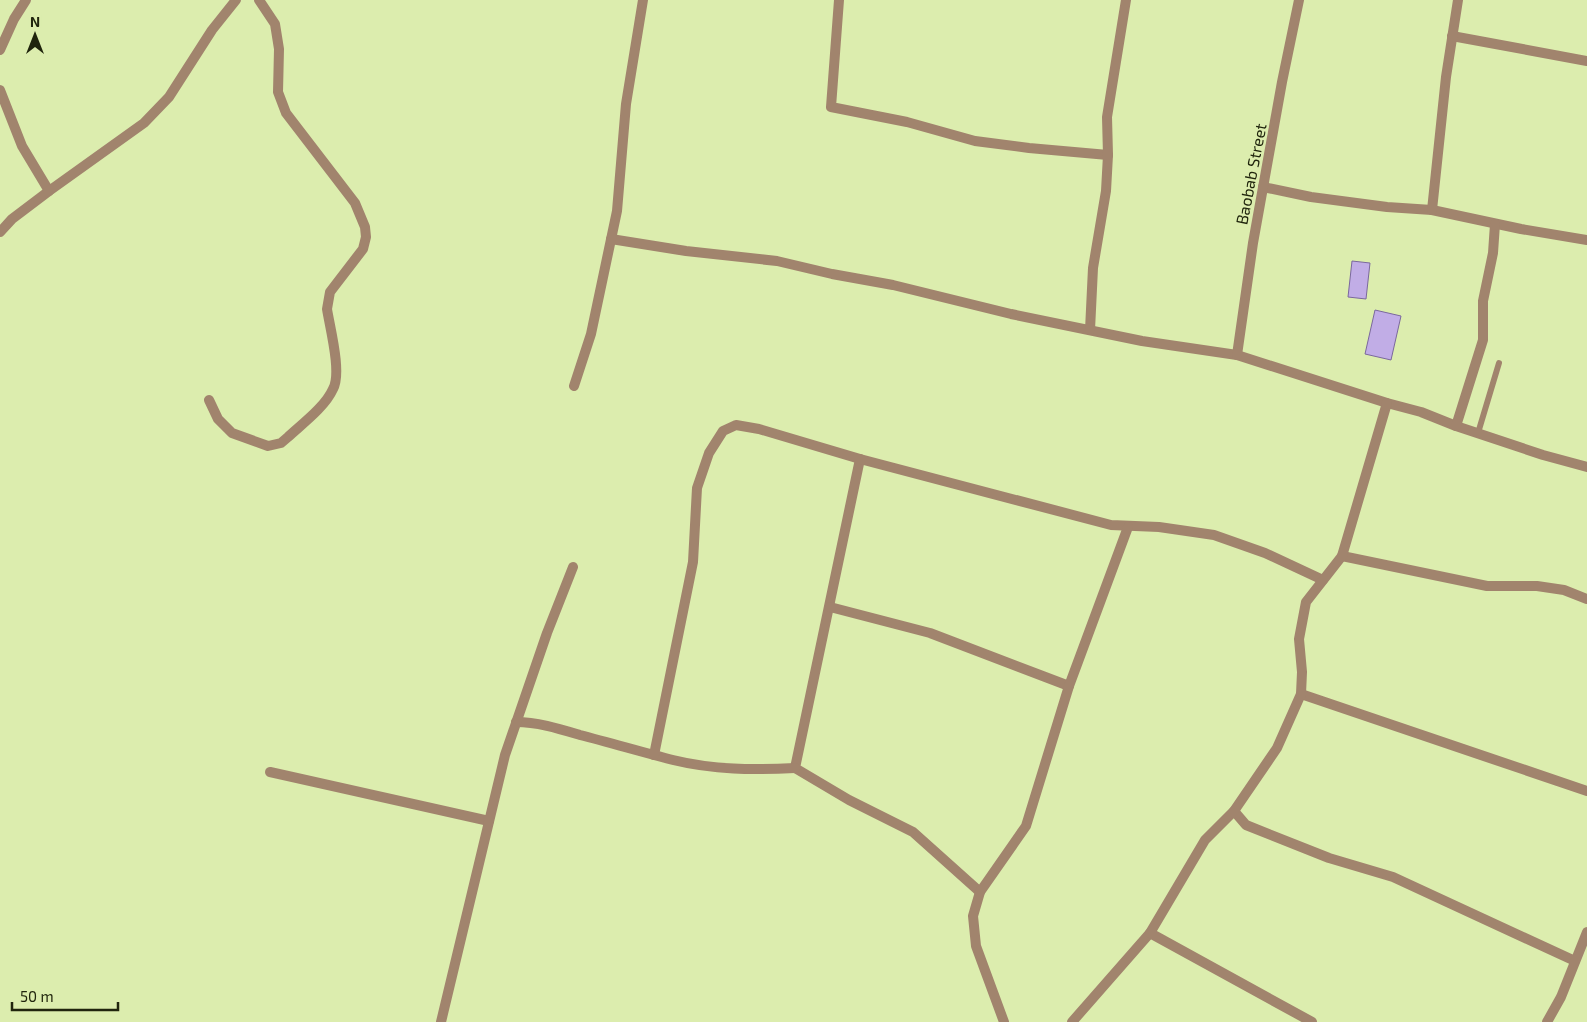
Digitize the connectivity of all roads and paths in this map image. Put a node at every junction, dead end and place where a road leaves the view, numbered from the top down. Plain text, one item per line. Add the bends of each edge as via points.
1 (26, 0) edge
2 (236, 0) edge
3 (259, 0) edge
4 (643, 0) edge
5 (839, 0) edge
6 (1126, 0) edge
7 (1299, 0) edge
8 (1458, 0) edge
9 (1452, 36) junction
10 (0, 50) edge
11 (1587, 61) edge
12 (0, 90) edge
13 (1108, 155) junction
14 (1263, 187) junction
15 (49, 191) junction
16 (1432, 210) junction
17 (1495, 224) junction
18 (0, 232) edge
19 (611, 239) junction
20 (1587, 240) edge
21 (1090, 330) junction
22 (1237, 355) junction
23 (1499, 363) dead end
24 (574, 386) dead end
25 (209, 400) dead end
26 (1387, 403) junction
27 (1456, 426) junction
28 (1478, 433) junction
29 (860, 459) junction
30 (1587, 467) edge
31 (1128, 527) junction
32 (1342, 556) junction
33 (573, 567) dead end
34 (1322, 580) junction
35 (1587, 599) edge
36 (830, 607) junction
37 (1069, 686) junction
38 (1301, 694) junction
39 (516, 722) junction
40 (654, 755) junction
41 (795, 768) junction
42 (270, 772) dead end
43 (1587, 791) edge
44 (1234, 811) junction
45 (489, 821) junction
46 (980, 892) junction
47 (1587, 932) edge
48 (1150, 933) junction
49 (1575, 961) junction
50 (441, 1022) edge
51 (1004, 1022) edge
52 (1072, 1022) edge
53 (1312, 1022) edge
54 (1547, 1022) edge

1 - 10 street
2 - 15 street via 212,30 170,97 144,123
3 - 25 street via 275,24 280,49 280,100 355,204 366,237 364,249 328,299 337,376 328,398 281,443 268,446 232,433 218,419
4 - 19 street via 626,104 620,186
5 - 13 street via 831,107 907,122 975,141
6 - 13 street via 1106,116
7 - 14 street, Baobab Street
8 - 9 street
9 - 11 street
9 - 16 street
12 - 15 street via 22,146
13 - 21 street via 1106,192 1093,268
14 - 16 street via 1387,208
14 - 22 street, Baobab Street
15 - 18 street
16 - 17 street
17 - 20 street
17 - 27 street via 1493,253 1482,301 1482,340
19 - 21 street via 777,261
19 - 24 street via 591,334
21 - 22 street
22 - 26 street
23 - 28 lane
26 - 27 street
26 - 32 street
27 - 28 street
28 - 30 street
29 - 31 street
29 - 36 street
29 - 40 street via 759,429 736,426 722,431 709,453 697,488 693,562
31 - 34 street via 1159,527 1214,536 1265,553
31 - 37 street
32 - 34 street
32 - 35 street via 1487,586 1520,584 1564,590
33 - 39 street
34 - 38 street via 1306,602 1304,611 1299,639
36 - 37 street via 930,633
36 - 41 street
37 - 46 street via 1026,826
38 - 43 street
38 - 44 street via 1277,748
39 - 40 street via 563,730
39 - 45 street
40 - 41 street via 715,768
41 - 46 street via 848,800 914,832
42 - 45 street
44 - 48 street via 1205,840
44 - 49 street via 1246,825 1329,858 1393,877
45 - 50 street
46 - 51 street via 973,916 976,946
47 - 49 street
48 - 52 street
48 - 53 street
49 - 54 street

